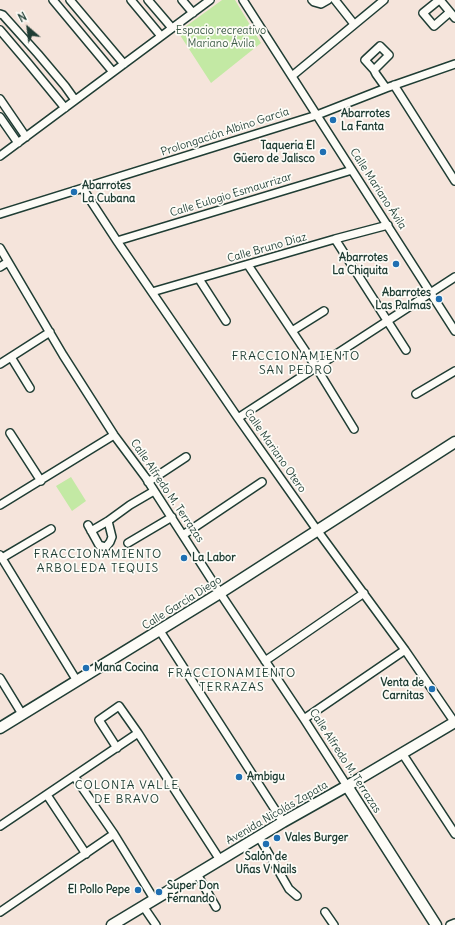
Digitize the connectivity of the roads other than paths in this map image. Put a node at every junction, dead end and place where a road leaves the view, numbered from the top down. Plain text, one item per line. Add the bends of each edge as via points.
1 (53, 0) edge
2 (70, 0) edge
3 (131, 0) edge
4 (148, 0) edge
5 (182, 0) edge
6 (210, 0) edge
7 (243, 0) edge
8 (312, 0) edge
9 (328, 0) edge
10 (335, 0) edge
11 (384, 0) edge
12 (440, 0) edge
13 (81, 13) junction
14 (193, 13) junction
15 (0, 14) edge
16 (453, 15) edge
17 (71, 21) junction
18 (354, 24) junction
19 (172, 28) junction
20 (0, 30) edge
21 (161, 36) junction
22 (38, 54) junction
23 (28, 63) junction
24 (124, 64) junction
25 (455, 64) edge
26 (374, 70) dead end
27 (113, 72) junction
28 (292, 76) junction
29 (394, 85) junction
30 (386, 88) junction
31 (0, 99) edge
32 (75, 100) junction
33 (65, 108) junction
34 (316, 115) junction
35 (0, 117) edge
36 (26, 137) junction
37 (18, 143) junction
38 (0, 156) edge
39 (352, 170) junction
40 (455, 181) edge
41 (83, 189) junction
42 (0, 214) edge
43 (388, 225) junction
44 (335, 239) junction
45 (117, 241) junction
46 (0, 248) edge
47 (8, 262) junction
48 (248, 265) junction
49 (0, 267) edge
50 (455, 276) edge
51 (200, 278) junction
52 (152, 292) junction
53 (430, 292) junction
54 (324, 311) dead end
55 (226, 321) dead end
56 (387, 321) junction
57 (292, 331) junction
58 (455, 331) edge
59 (50, 332) junction
60 (406, 350) dead end
61 (11, 357) junction
62 (0, 364) edge
63 (316, 367) junction
64 (455, 371) edge
65 (30, 388) dead end
66 (416, 394) dead end
67 (238, 418) junction
68 (354, 428) dead end
69 (10, 433) dead end
70 (114, 435) junction
71 (455, 442) edge
72 (186, 457) dead end
73 (41, 481) junction
74 (148, 482) junction
75 (262, 482) dead end
76 (154, 491) junction
77 (0, 505) edge
78 (172, 518) junction
79 (108, 521) junction
80 (51, 529) dead end
81 (317, 530) junction
82 (183, 535) junction
83 (128, 543) dead end
84 (1, 557) edge
85 (220, 593) junction
86 (364, 593) junction
87 (160, 631) junction
88 (405, 650) junction
89 (265, 661) junction
90 (0, 678) edge
91 (77, 681) junction
92 (22, 714) junction
93 (304, 719) junction
94 (455, 722) edge
95 (0, 728) edge
96 (138, 733) junction
97 (117, 748) junction
98 (402, 753) junction
99 (74, 776) junction
100 (347, 786) junction
101 (47, 795) junction
102 (283, 822) junction
103 (0, 826) edge
104 (114, 834) junction
105 (455, 834) edge
106 (259, 837) junction
107 (86, 854) junction
108 (220, 860) junction
109 (197, 874) junction
110 (297, 896) dead end
111 (154, 899) junction
112 (143, 906) junction
113 (216, 907) dead end
114 (0, 912) edge
115 (326, 912) dead end
116 (455, 922) edge
117 (112, 925) edge
118 (156, 925) edge
119 (334, 925) edge
120 (436, 925) edge
121 (450, 925) edge

1 - 17 street
2 - 13 street
3 - 21 street
4 - 19 street
5 - 14 street
6 - 14 street
7 - 28 street, Calle Mariano Ávila
8 - 9 street via 321,4
10 - 18 street
11 - 18 street
12 - 16 street
12 - 16 street via 423,13 434,26
13 - 17 street
13 - 24 street
14 - 19 street
15 - 22 street
17 - 27 street
18 - 28 street
19 - 21 street
20 - 23 street
21 - 24 street
22 - 23 street
22 - 32 street
23 - 33 street
24 - 27 street
25 - 29 street, Prolongación Albino García
26 - 30 street
27 - 32 street
28 - 34 street, Calle Mariano Ávila
29 - 30 street, Prolongación Albino García
29 - 40 street
30 - 34 street, Prolongación Albino García
31 - 36 street
32 - 33 street
33 - 36 street
34 - 39 street, Calle Mariano Ávila
34 - 41 street, Prolongación Albino García
35 - 37 street
36 - 37 street
37 - 38 street
39 - 43 street, Calle Mariano Ávila
39 - 45 street, Calle Eulogio Esmaurrizar
41 - 42 street, Prolongación Albino García
41 - 45 street, Calle Mariano Otero
43 - 44 street, Calle Bruno Díaz
43 - 53 street, Calle Mariano Ávila
44 - 48 street, Calle Bruno Díaz
44 - 56 street
45 - 52 street, Calle Mariano Otero
46 - 47 street, Calle Alfredo M. Terrazas
47 - 49 street
47 - 59 street, Calle Alfredo M. Terrazas
48 - 51 street, Calle Bruno Díaz
48 - 57 street
50 - 53 street
51 - 52 street, Calle Bruno Díaz
51 - 55 street
52 - 67 street, Calle Mariano Otero
53 - 56 street
53 - 58 street, Calle Mariano Ávila
54 - 57 street
56 - 60 street
56 - 63 street
57 - 63 street
59 - 61 street
59 - 70 street, Calle Alfredo M. Terrazas
61 - 62 street
61 - 65 street
63 - 67 street
63 - 68 street
64 - 66 street
67 - 81 street, Calle Mariano Otero
69 - 73 street
70 - 73 street
70 - 74 street, Calle Alfredo M. Terrazas
71 - 81 street, Calle García Diego
72 - 74 street
73 - 77 street
74 - 76 street, Calle Alfredo M. Terrazas
75 - 82 street
76 - 78 street, Calle Alfredo M. Terrazas
76 - 79 street
78 - 82 street, Calle Alfredo M. Terrazas
78 - 83 street
79 - 79 street via 112,537 106,547 99,545 90,528
80 - 84 street
81 - 85 street, Calle García Diego
81 - 86 street, Calle Mariano Otero
82 - 85 street, Calle Alfredo M. Terrazas
84 - 91 street
85 - 87 street, Calle García Diego
85 - 89 street, Calle Alfredo M. Terrazas
86 - 88 street, Calle Mariano Otero
86 - 89 street
87 - 91 street, Calle García Diego
87 - 102 street
88 - 93 street
88 - 94 street, Calle Mariano Otero
89 - 93 street, Calle Alfredo M. Terrazas
90 - 92 street
91 - 92 street, Calle García Diego
92 - 95 street, Calle García Diego
93 - 100 street, Calle Alfredo M. Terrazas
94 - 98 street, Avenida Nicolás Zapata
96 - 97 street
96 - 97 street via 119,706 99,720
96 - 108 street
97 - 99 street
98 - 100 street, Avenida Nicolás Zapata
98 - 105 street
99 - 101 street
99 - 104 street
100 - 102 street, Avenida Nicolás Zapata
100 - 120 street, Calle Alfredo M. Terrazas
101 - 103 street
101 - 107 street
102 - 106 street, Avenida Nicolás Zapata
104 - 107 street
104 - 111 street
106 - 108 street, Avenida Nicolás Zapata
106 - 110 street via 289,890
107 - 114 street
108 - 109 street, Avenida Nicolás Zapata
109 - 111 street, Avenida Nicolás Zapata
109 - 113 street
111 - 112 street, Avenida Nicolás Zapata
112 - 117 street, Avenida Nicolás Zapata
112 - 118 street
115 - 119 street
116 - 121 street

